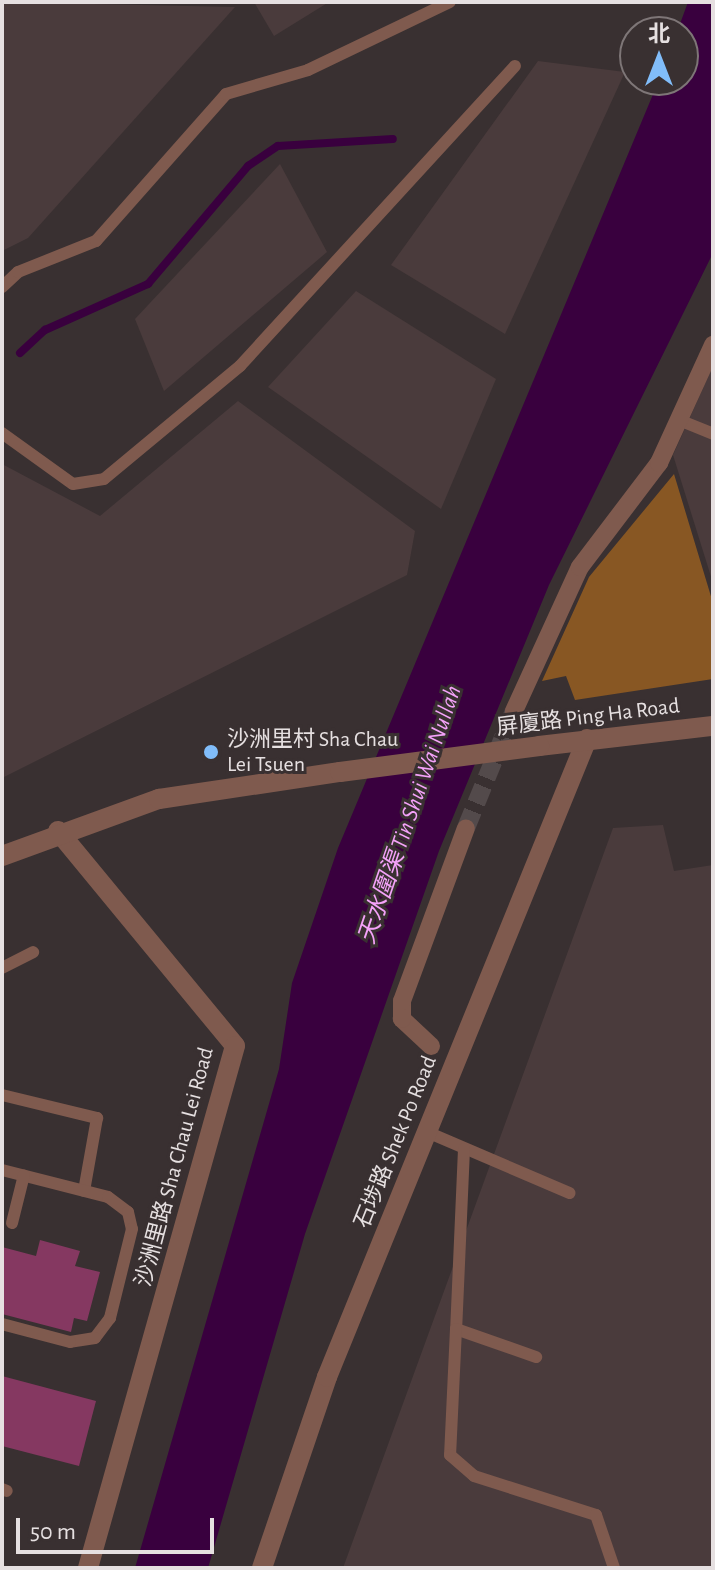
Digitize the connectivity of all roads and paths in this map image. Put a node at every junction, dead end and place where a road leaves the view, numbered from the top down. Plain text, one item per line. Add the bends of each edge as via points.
1 (450, 2) edge
2 (515, 66) dead end
3 (2, 287) edge
4 (713, 345) edge
5 (679, 420) junction
6 (2, 433) edge
7 (713, 434) edge
8 (514, 711) tunnel mouth
9 (713, 726) edge
10 (587, 739) junction
11 (466, 828) tunnel mouth
12 (58, 831) junction
13 (2, 856) edge
14 (33, 952) dead end
15 (2, 968) edge
16 (431, 1046) dead end
17 (2, 1095) edge
18 (427, 1132) junction
19 (464, 1149) junction
20 (2, 1170) edge
21 (24, 1175) junction
22 (84, 1191) junction
23 (569, 1193) dead end
24 (12, 1223) dead end
25 (2, 1324) edge
26 (456, 1329) junction
27 (536, 1357) dead end
28 (88, 1568) edge
29 (262, 1568) edge
30 (614, 1568) edge

1 - 3 lane via 308,70 226,94 96,241 18,272
2 - 6 lane via 240,366 104,479 73,484
4 - 5 street
5 - 7 lane
5 - 8 street via 659,463 580,567
9 - 10 street, 屏廈路 Ping Ha Road
10 - 12 street, 屏廈路 Ping Ha Road, bridge via 159,799
10 - 18 street, 石埗路 Shek Po Road
11 - 16 street via 402,1001 402,1019
12 - 13 street, 屏廈路 Ping Ha Road
12 - 28 street, 沙洲里路 Sha Chau Lei Road via 235,1046
14 - 15 lane
17 - 22 lane via 97,1118 100,1130
18 - 19 lane
18 - 29 street, 石埗路 Shek Po Road via 327,1377
19 - 23 lane
19 - 26 lane
20 - 21 lane
21 - 22 lane
21 - 24 lane
22 - 25 lane via 116,1201 131,1220 107,1326 79,1343
26 - 27 lane
26 - 30 lane via 450,1455 474,1476 596,1515

